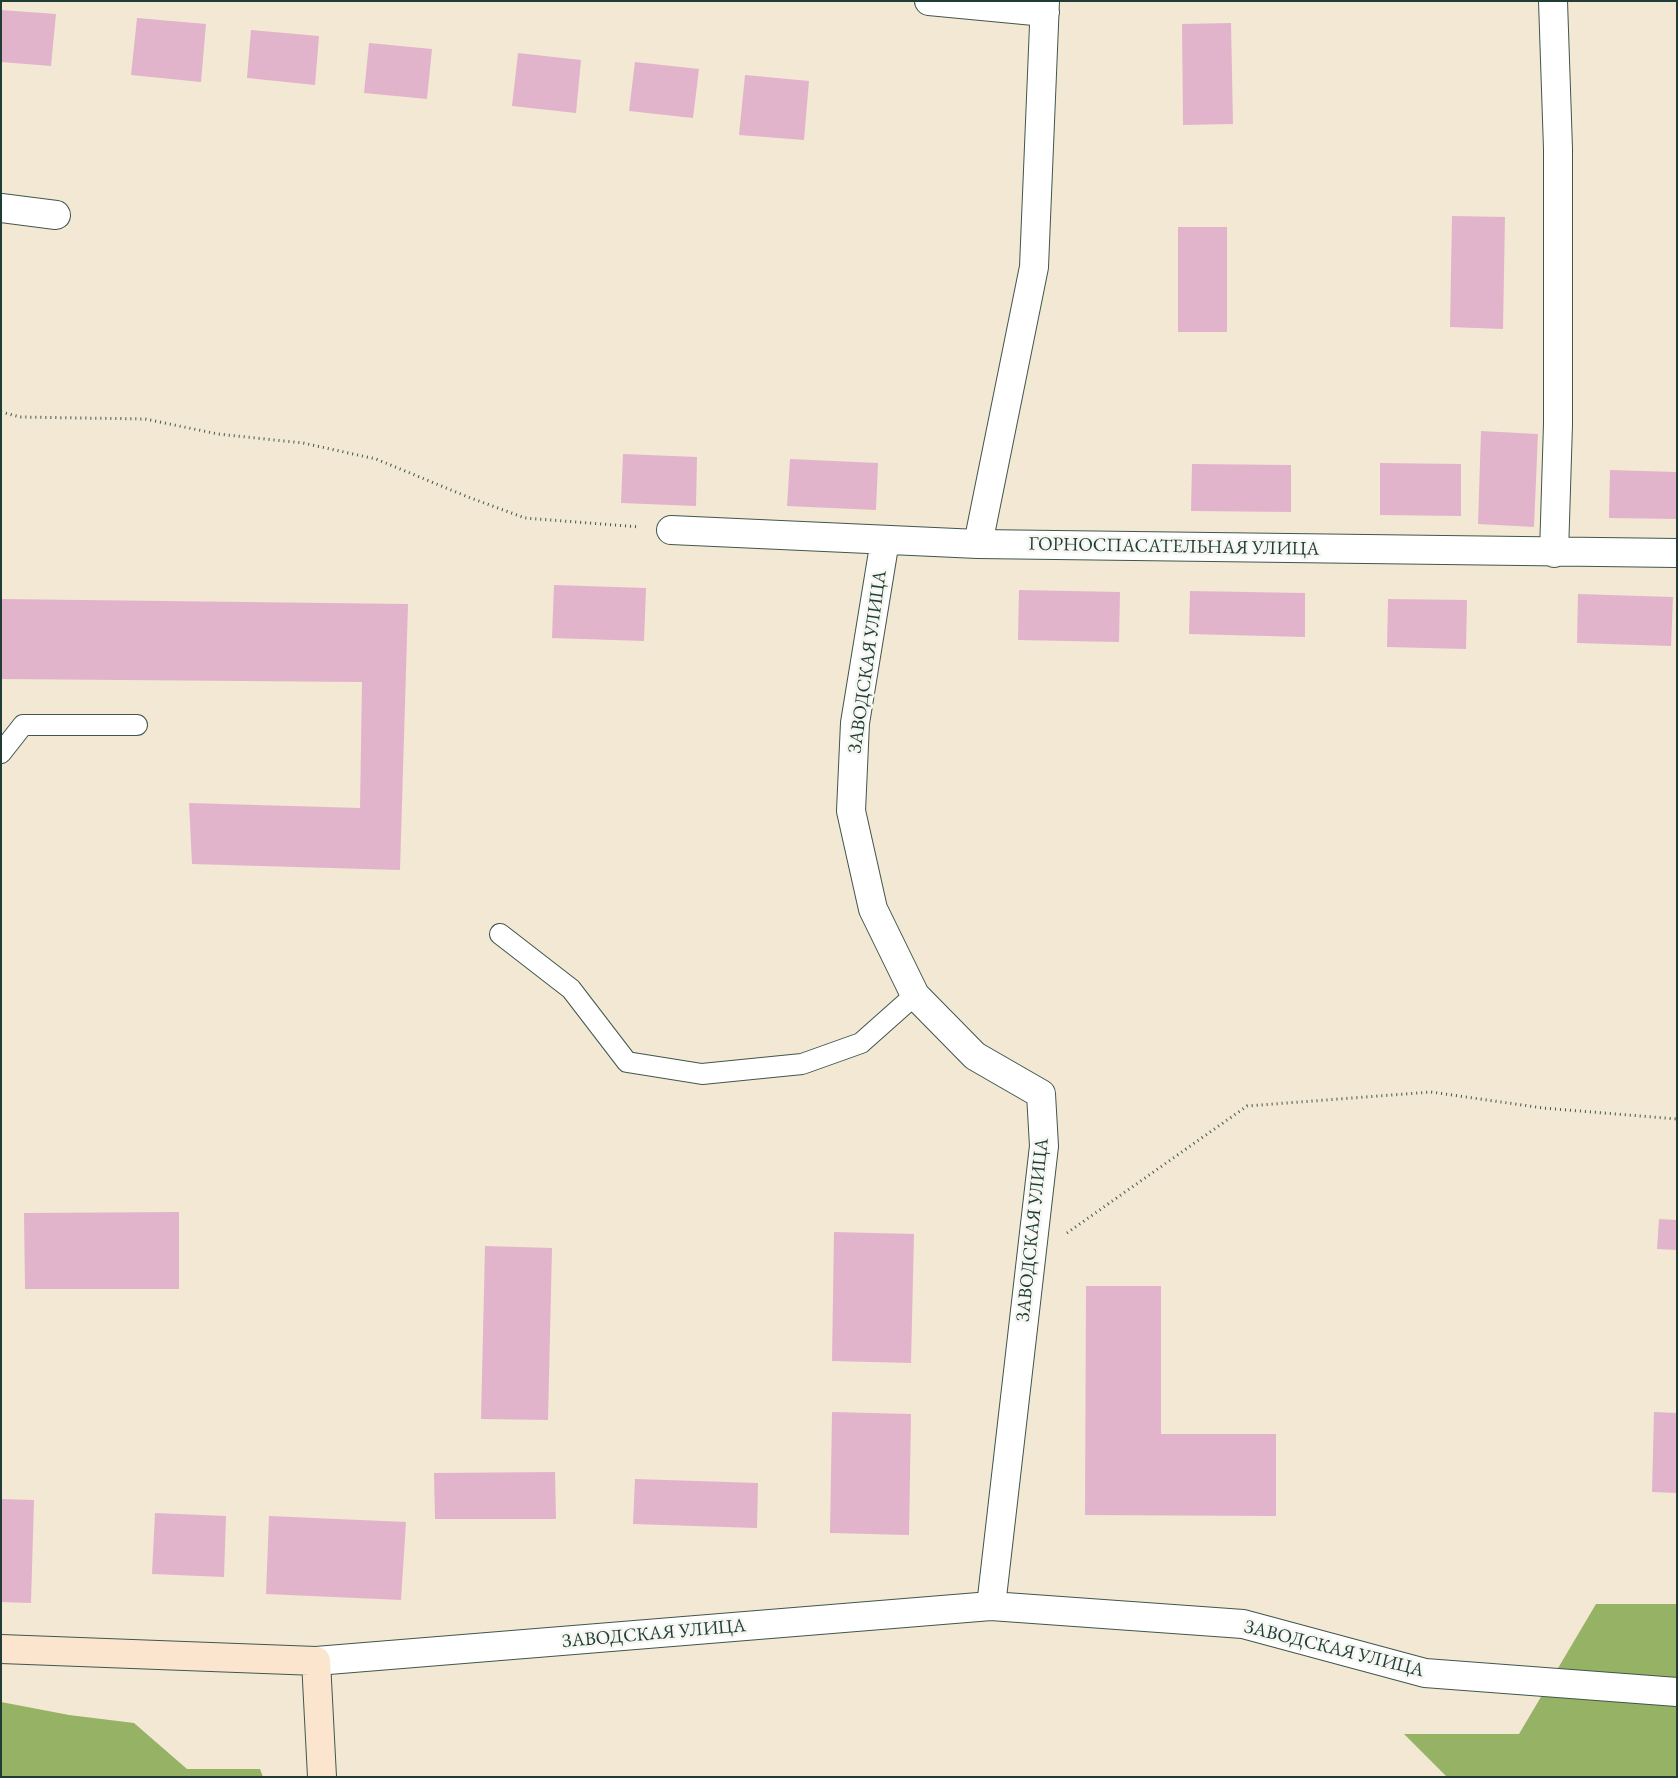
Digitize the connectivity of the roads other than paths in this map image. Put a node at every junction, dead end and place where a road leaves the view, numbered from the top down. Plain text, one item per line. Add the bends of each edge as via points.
1 (929, 1) edge
2 (1553, 1) edge
3 (1045, 6) edge
4 (1, 208) edge
5 (56, 215) dead end
6 (671, 530) road end
7 (885, 540) junction
8 (978, 544) junction
9 (1554, 553) junction
10 (1677, 553) edge
11 (137, 725) dead end
12 (1, 753) edge
13 (500, 934) dead end
14 (915, 995) junction
15 (991, 1606) junction
16 (1, 1649) edge
17 (316, 1661) junction
18 (1677, 1692) edge
19 (322, 1777) edge

1 - 3 street
2 - 9 street via 1558,149 1558,424
3 - 8 street via 1034,266
4 - 5 street
6 - 7 street, ГОРНОСПАСАТЕЛЬНАЯ УЛИЦА
7 - 8 street, ГОРНОСПАСАТЕЛЬНАЯ УЛИЦА
7 - 14 street, ЗАВОДСКАЯ УЛИЦА via 855,723 851,811 872,909
8 - 9 street, ГОРНОСПАСАТЕЛЬНАЯ УЛИЦА
9 - 10 street, ГОРНОСПАСАТЕЛЬНАЯ УЛИЦА
11 - 12 lane via 23,725
13 - 14 lane via 571,989 627,1062 702,1074 802,1064 861,1043
14 - 15 street, ЗАВОДСКАЯ УЛИЦА via 974,1056 1041,1094 1044,1146
15 - 17 street, ЗАВОДСКАЯ УЛИЦА
15 - 18 street, ЗАВОДСКАЯ УЛИЦА via 1243,1624 1425,1673
16 - 17 street
17 - 19 street

